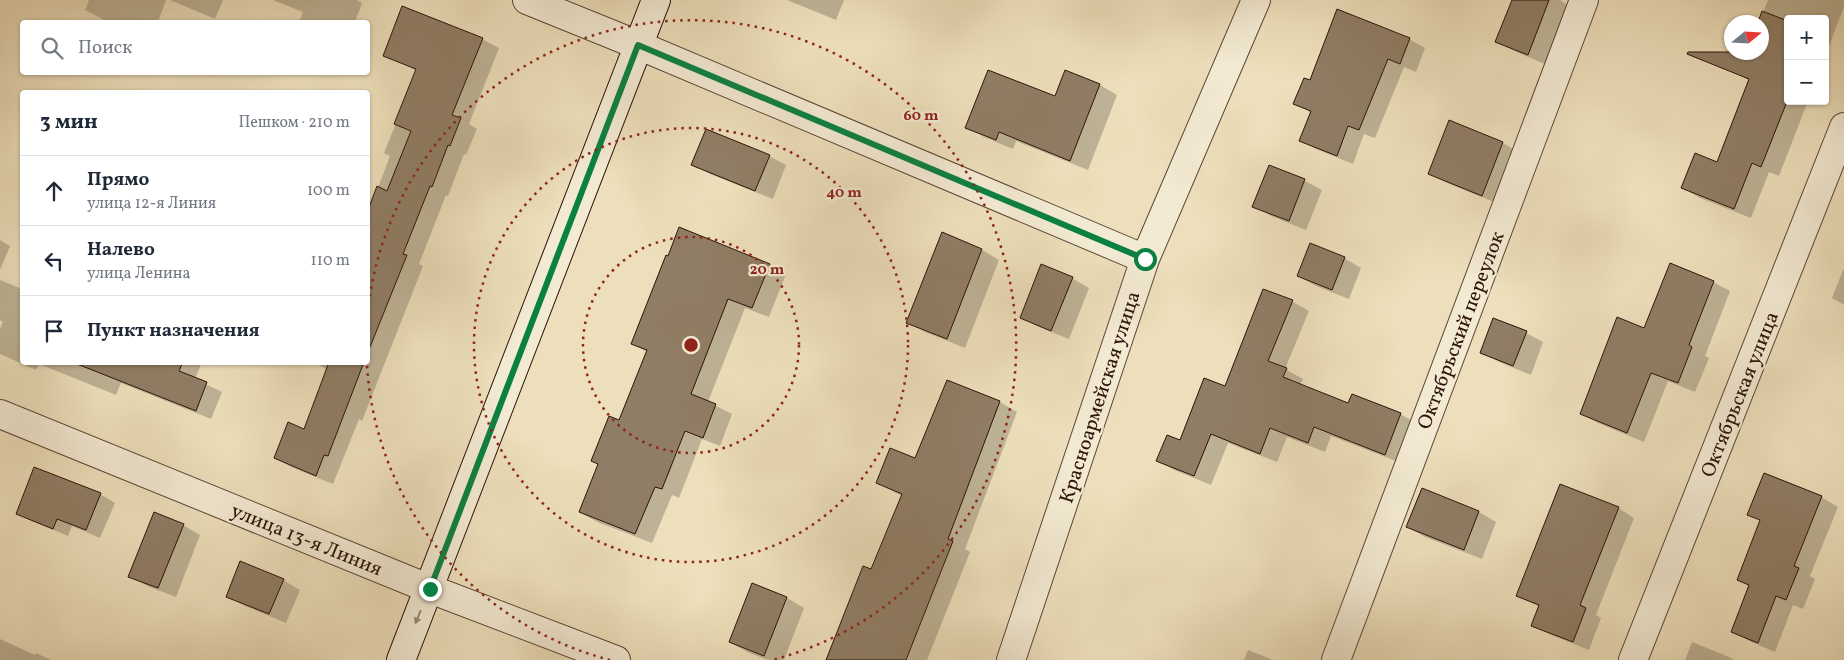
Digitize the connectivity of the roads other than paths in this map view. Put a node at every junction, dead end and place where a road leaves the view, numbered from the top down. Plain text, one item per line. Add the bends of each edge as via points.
1 (527, 0) edge
2 (656, 0) edge
3 (1256, 0) edge
4 (1584, 0) edge
5 (638, 45) junction
6 (1844, 128) edge
7 (1145, 259) junction
8 (0, 414) edge
9 (430, 589) junction
10 (401, 660) edge
11 (616, 660) edge
12 (1011, 660) edge
13 (1336, 660) edge
14 (1633, 660) edge

1 - 5 street
2 - 5 street
3 - 7 street, Красноармейская улица
4 - 13 street, Октябрьский переулок
5 - 7 street
5 - 9 street
6 - 14 street, Октябрьская улица
7 - 12 street, Красноармейская улица
8 - 9 street, улица 13-я Линия
9 -> 10 street
9 - 11 street, улица 13-я Линия

